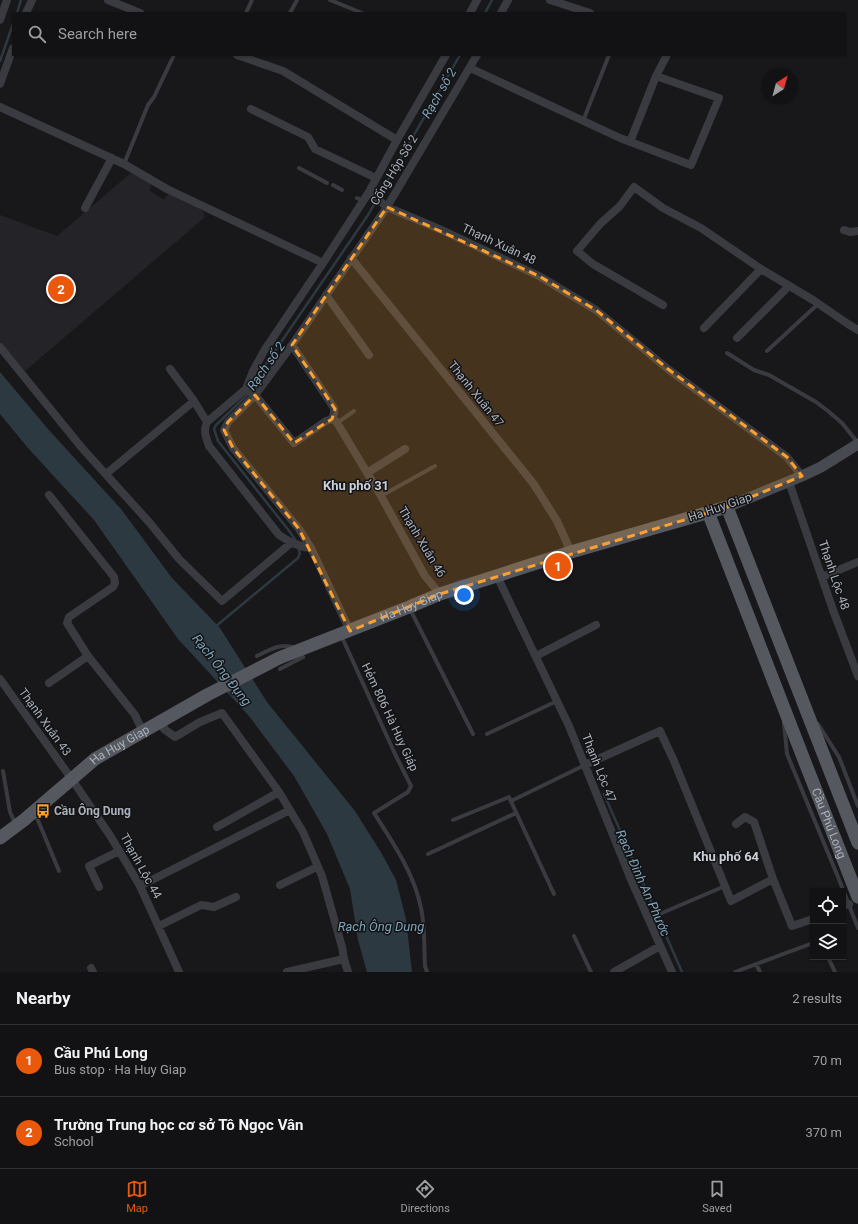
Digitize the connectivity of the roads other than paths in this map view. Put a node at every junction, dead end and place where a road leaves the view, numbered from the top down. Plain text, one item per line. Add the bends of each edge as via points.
1 (7, 0) edge
2 (32, 0) edge
3 (108, 0) edge
4 (252, 0) edge
5 (297, 0) edge
6 (330, 0) edge
7 (477, 0) edge
8 (508, 0) edge
9 (550, 0) edge
10 (119, 2) edge
11 (26, 12) edge
12 (138, 12) edge
13 (246, 12) edge
14 (291, 12) edge
15 (360, 12) edge
16 (471, 12) edge
17 (502, 12) edge
18 (587, 12) edge
19 (0, 20) edge
20 (12, 51) edge
21 (174, 56) edge
22 (240, 56) edge
23 (445, 56) edge
24 (476, 56) edge
25 (609, 56) edge
26 (665, 56) edge
27 (470, 68) junction
28 (656, 76) junction
29 (0, 84) edge
30 (0, 107) edge
31 (252, 109) dead end
32 (583, 121) junction
33 (397, 140) junction
34 (630, 142) junction
35 (112, 158) junction
36 (124, 164) junction
37 (299, 168) dead end
38 (376, 178) junction
39 (327, 183) dead end
40 (333, 186) dead end
41 (342, 190) dead end
42 (369, 192) junction
43 (387, 207) junction
44 (85, 208) dead end
45 (844, 230) dead end
46 (858, 231) edge
47 (351, 258) junction
48 (323, 263) junction
49 (761, 269) junction
50 (789, 286) junction
51 (326, 295) junction
52 (818, 303) junction
53 (663, 305) dead end
54 (704, 328) dead end
55 (858, 330) edge
56 (737, 338) dead end
57 (292, 345) junction
58 (0, 347) edge
59 (767, 351) dead end
60 (728, 353) dead end
61 (369, 355) dead end
62 (170, 369) dead end
63 (246, 389) junction
64 (255, 396) junction
65 (194, 401) junction
66 (354, 411) dead end
67 (334, 421) junction
68 (207, 422) junction
69 (858, 444) edge
70 (405, 449) dead end
71 (435, 466) dead end
72 (367, 473) junction
73 (106, 474) junction
74 (802, 476) junction
75 (789, 482) junction
76 (49, 495) dead end
77 (381, 496) junction
78 (727, 507) junction
79 (708, 512) junction
80 (291, 543) junction
81 (307, 548) junction
82 (571, 552) junction
83 (858, 562) edge
84 (497, 576) junction
85 (822, 577) junction
86 (440, 594) junction
87 (410, 607) junction
88 (596, 625) dead end
89 (345, 633) junction
90 (299, 650) junction
91 (88, 656) junction
92 (257, 656) dead end
93 (536, 656) junction
94 (858, 676) edge
95 (0, 680) edge
96 (49, 683) dead end
97 (801, 698) junction
98 (557, 701) junction
99 (783, 705) junction
100 (163, 721) junction
101 (143, 732) junction
102 (473, 734) dead end
103 (487, 734) dead end
104 (585, 765) junction
105 (3, 771) dead end
106 (71, 778) junction
107 (279, 792) junction
108 (511, 800) junction
109 (858, 806) edge
110 (34, 810) junction
111 (290, 810) junction
112 (516, 813) junction
113 (453, 820) dead end
114 (736, 824) dead end
115 (16, 825) junction
116 (217, 827) dead end
117 (0, 838) edge
118 (858, 842) edge
119 (119, 852) junction
120 (428, 854) dead end
121 (317, 867) junction
122 (59, 870) dead end
123 (773, 879) junction
124 (280, 885) dead end
125 (140, 886) junction
126 (725, 886) junction
127 (99, 887) dead end
128 (554, 894) dead end
129 (236, 898) dead end
130 (850, 902) edge
131 (648, 919) junction
132 (810, 920) edge
133 (159, 926) junction
134 (858, 928) edge
135 (574, 936) dead end
136 (810, 944) edge
137 (660, 946) junction
138 (344, 959) junction
139 (829, 960) edge
140 (756, 964) junction
141 (176, 971) edge
142 (287, 972) edge
143 (348, 972) edge
144 (427, 972) edge
145 (591, 972) edge
146 (614, 972) edge
147 (672, 972) edge
148 (735, 972) edge
149 (760, 972) edge
150 (835, 972) edge

1 - 19 street
2 - 11 street
3 - 10 street
4 - 13 lane
5 - 14 lane
6 - 15 lane
7 - 16 street
8 - 17 street
9 - 18 street
10 - 12 street
20 - 29 street
21 - 36 lane via 148,105
22 - 33 street via 283,71
23 - 33 street
24 - 27 street, Cống Hộp Số 2
25 - 32 lane
26 - 28 street
27 - 32 street
27 - 43 street, Cống Hộp Số 2
28 - 34 street
28 - 34 street via 719,98 692,165
30 - 35 street
31 - 38 street via 308,137 315,149
32 - 34 street
33 - 38 street
35 - 36 street
35 - 44 street
36 - 48 street via 166,189
37 - 39 lane
38 - 42 street
40 - 41 lane
42 - 43 street, Thạnh Xuân 48
42 - 48 street via 360,199
43 - 47 street, Cống Hộp Số 2
43 - 74 street, Thạnh Xuân 48 via 539,276 596,310 668,369 787,457
45 - 46 street
47 - 51 street, Cống Hộp Số 2
47 - 82 street, Thạnh Xuân 47 via 533,483 557,521
48 - 63 street via 264,351
49 - 50 street
49 - 53 street via 634,187 620,206 600,224 577,251 593,264
49 - 54 street
50 - 52 street
50 - 56 street
51 - 57 street, Cống Hộp Số 2
51 - 61 street
52 - 55 street
52 - 59 lane
57 - 64 street, Cống Hộp Số 2
57 - 67 street via 334,408
58 - 73 street
60 - 69 lane via 754,370 768,374 816,402 842,423
62 - 65 street
63 - 64 street
63 - 68 street
64 - 67 street via 294,443 326,421
64 - 81 street, Cống Hộp Số 2 via 225,426 226,437 299,529
65 - 68 street
65 - 73 street
66 - 67 lane
67 - 72 street, Thạnh Xuân 46
68 - 80 street via 204,428 209,446 279,535
69 - 74 street, Ha Huy Giap
70 - 72 street
71 - 77 lane
72 - 77 street, Thạnh Xuân 46
73 - 80 street via 179,559 222,601
74 - 75 street, Ha Huy Giap
75 - 78 street, Ha Huy Giap
75 - 85 street, Thạnh Lộc 48
76 - 91 street via 114,577 115,583 112,587 67,620
77 - 86 street, Thạnh Xuân 46 via 425,576
78 - 79 main road, Ha Huy Giap
78 - 97 main road, Cầu Phú Long
79 - 82 main road, Ha Huy Giap
79 - 99 main road, Cầu Phú Long
80 - 81 street
81 - 89 street
82 - 84 main road, Ha Huy Giap
83 - 85 street
84 - 86 main road, Ha Huy Giap
84 - 93 street, Thạnh Lộc 47
85 - 94 street, Thạnh Lộc 48
86 - 87 main road, Ha Huy Giap
87 - 89 main road, Ha Huy Giap
87 - 102 lane
88 - 93 street
89 - 90 main road, Ha Huy Giap
89 - 144 lane, Hẻm 806 Hà Huy Giáp via 395,754 411,786 408,792 374,813 411,876 421,908
90 - 92 lane via 288,645 273,648
90 - 100 main road, Ha Huy Giap via 279,664 207,696
91 - 96 street
91 - 101 street via 134,715
93 - 98 street, Thạnh Lộc 47
95 - 106 street, Thạnh Xuân 43
97 - 109 lane via 839,757
97 - 118 main road, Cầu Phú Long
98 - 103 lane
98 - 104 street, Thạnh Lộc 47
99 - 130 main road, Cầu Phú Long via 808,772
99 - 130 lane via 787,754
100 - 101 main road, Ha Huy Giap
100 - 107 street via 164,729 175,737 222,713
101 - 106 main road, Ha Huy Giap via 95,759
104 - 108 lane
104 - 126 street via 660,731
104 - 131 street, Thạnh Lộc 47
105 - 115 lane via 10,812
106 - 110 main road, Ha Huy Giap
106 - 119 street, Thạnh Lộc 44
107 - 111 street
107 - 116 street
108 - 112 lane
108 - 113 lane via 509,796
110 - 115 main road, Ha Huy Giap
110 - 122 lane
111 - 121 street
111 - 125 street
112 - 120 lane
112 - 128 lane
114 - 123 street via 745,817 754,822
115 - 117 main road, Ha Huy Giap
119 - 125 street, Thạnh Lộc 44
119 - 127 street via 89,866
121 - 124 street
121 - 138 street via 324,883
123 - 126 street via 731,900
123 - 132 street via 792,926
125 - 133 street, Thạnh Lộc 44
126 - 131 lane
129 - 133 street via 214,907 201,905
130 - 134 lane
131 - 137 street, Thạnh Lộc 47
133 - 141 street, Thạnh Lộc 44
135 - 145 lane
136 - 140 lane
137 - 146 street
137 - 147 street, Thạnh Lộc 47
138 - 142 street
138 - 143 street
139 - 150 lane
140 - 148 lane
140 - 149 lane

